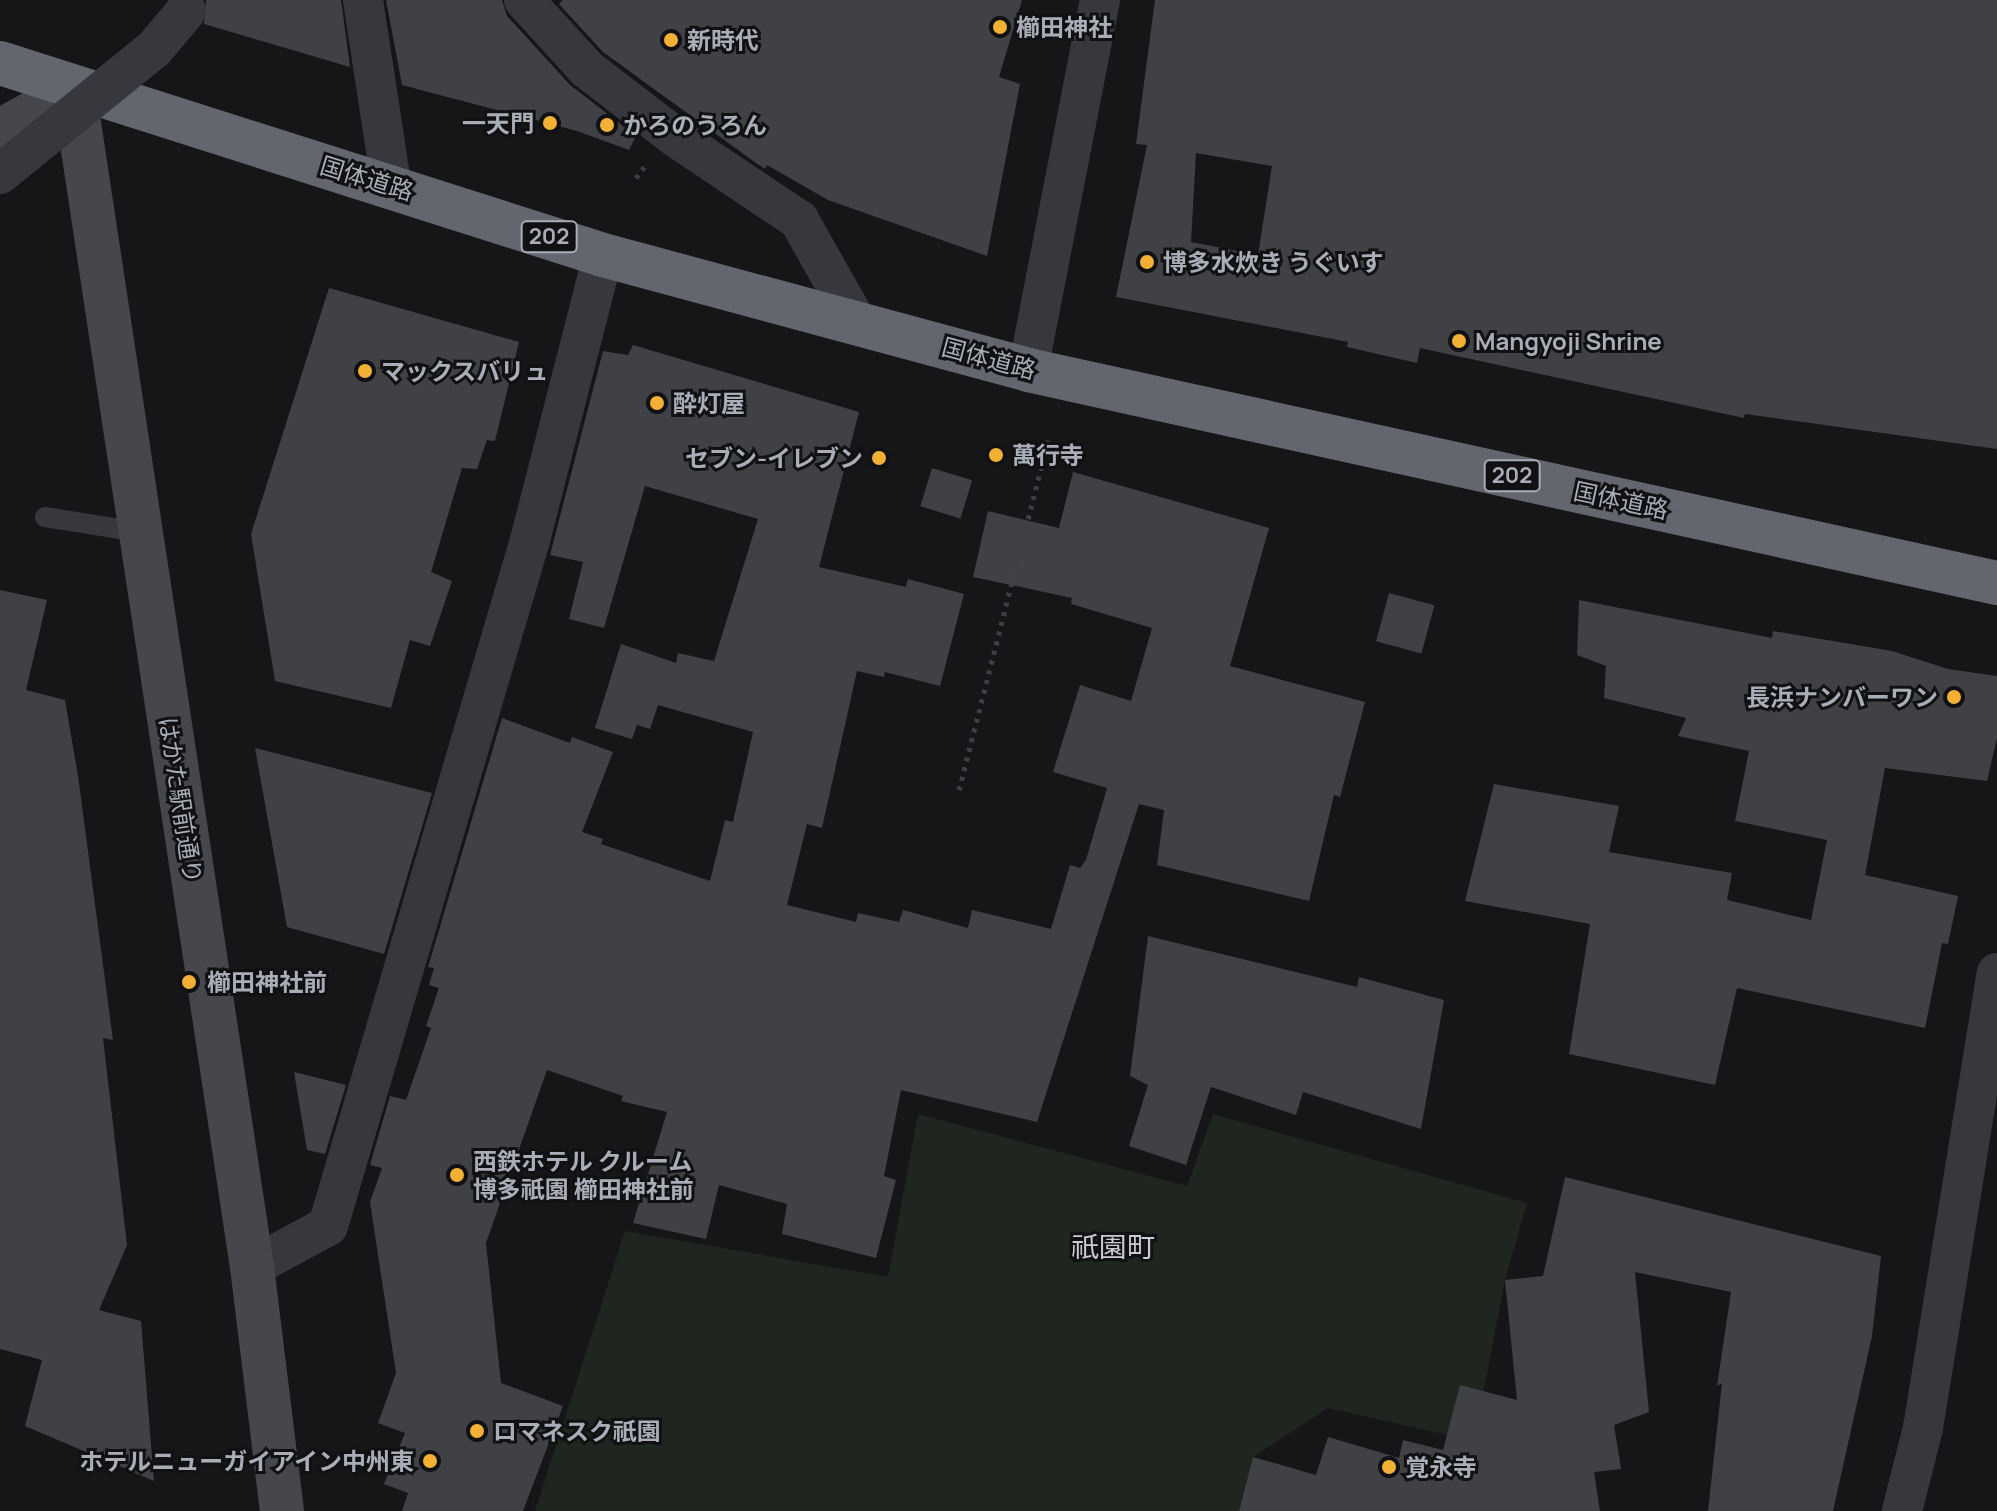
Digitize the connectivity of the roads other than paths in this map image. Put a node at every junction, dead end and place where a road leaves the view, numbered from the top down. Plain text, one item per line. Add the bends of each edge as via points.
1 (363, 0) edge
2 (524, 0) edge
3 (1100, 0) edge
4 (186, 11) dead end
5 (0, 63) edge
6 (74, 90) junction
7 (0, 131) edge
8 (0, 174) edge
9 (391, 184) junction
10 (603, 255) junction
11 (856, 321) junction
12 (1028, 370) junction
13 (45, 517) dead end
14 (140, 532) junction
15 (1997, 583) edge
16 (1995, 999) edge
17 (252, 1267) junction
18 (282, 1511) edge
19 (1902, 1511) edge

1 - 9 street
2 - 11 street via 587,69 678,139 799,220
3 - 12 street
4 - 8 street, bridge via 154,49
5 - 6 highway, 国体道路 / 202
6 - 7 street
6 - 9 highway, 国体道路 / 202
6 - 14 street, はかた駅前通り
9 - 10 highway, 国体道路 / 202
10 - 11 highway, 国体道路 / 202
10 - 17 street via 530,540 328,1226
11 - 12 highway, 国体道路 / 202
12 - 15 highway, 国体道路 / 202
13 - 14 lane
14 - 17 street, はかた駅前通り
16 - 19 street via 1923,1428
17 - 18 street, はかた駅前通り

